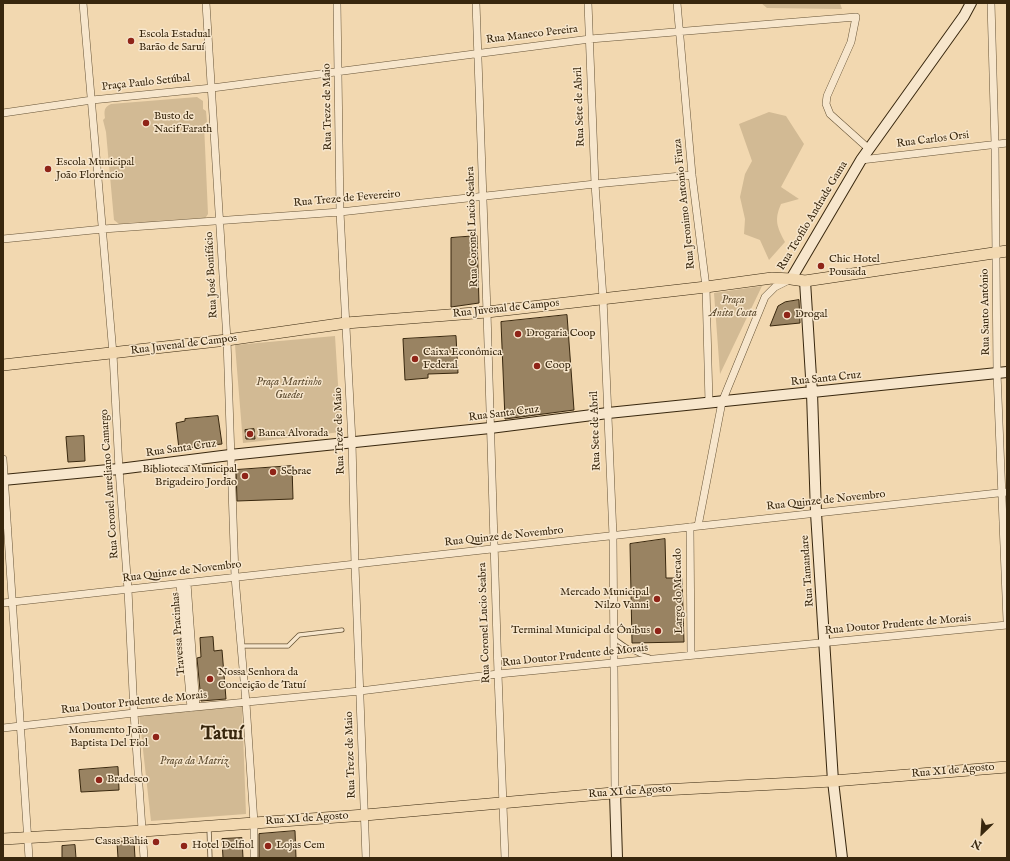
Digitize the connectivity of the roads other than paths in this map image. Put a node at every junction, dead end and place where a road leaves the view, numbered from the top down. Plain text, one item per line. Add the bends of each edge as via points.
1 (83, 3) edge
2 (206, 3) edge
3 (337, 3) edge
4 (476, 3) edge
5 (588, 3) edge
6 (677, 3) edge
7 (971, 3) edge
8 (991, 3) edge
9 (680, 32) junction
10 (590, 39) junction
11 (478, 53) junction
12 (339, 71) junction
13 (212, 88) junction
14 (92, 100) junction
15 (3, 113) edge
16 (1007, 143) edge
17 (995, 144) junction
18 (869, 149) junction
19 (861, 160) junction
20 (692, 175) junction
21 (595, 184) junction
22 (483, 197) junction
23 (340, 212) junction
24 (220, 221) junction
25 (103, 229) junction
26 (3, 239) edge
27 (1001, 252) edge
28 (791, 279) junction
29 (805, 281) junction
30 (706, 287) junction
31 (603, 298) junction
32 (488, 312) junction
33 (346, 323) junction
34 (227, 340) junction
35 (112, 354) junction
36 (3, 365) edge
37 (1002, 373) edge
38 (812, 393) junction
39 (722, 402) junction
40 (708, 403) junction
41 (608, 413) junction
42 (490, 428) junction
43 (352, 442) junction
44 (230, 455) junction
45 (3, 459) edge
46 (119, 470) junction
47 (4, 480) edge
48 (1004, 492) edge
49 (816, 513) junction
50 (698, 526) junction
51 (690, 527) junction
52 (613, 536) junction
53 (494, 549) junction
54 (355, 565) junction
55 (234, 577) junction
56 (183, 583) junction
57 (128, 590) junction
58 (13, 602) junction
59 (3, 603) edge
60 (1007, 621) edge
61 (1007, 625) edge
62 (342, 630) dead end
63 (614, 638) junction
64 (825, 643) junction
65 (241, 646) junction
66 (691, 655) junction
67 (656, 659) junction
68 (614, 664) junction
69 (498, 674) junction
70 (360, 691) junction
71 (246, 703) junction
72 (193, 707) junction
73 (134, 713) junction
74 (20, 726) junction
75 (3, 728) edge
76 (1007, 767) edge
77 (833, 781) junction
78 (615, 793) junction
79 (504, 802) junction
80 (365, 815) junction
81 (254, 823) junction
82 (209, 826) junction
83 (143, 831) junction
84 (27, 838) junction
85 (3, 839) edge
86 (29, 858) edge
87 (144, 858) edge
88 (210, 858) edge
89 (254, 858) edge
90 (366, 858) edge
91 (505, 858) edge
92 (617, 858) edge
93 (842, 858) edge

1 - 14 street
2 - 13 street, Rua José Bonifácio
3 - 12 street, Rua Treze de Maio
4 - 11 street, Rua Coronel Lucio Seabra
5 - 10 street, Rua Sete de Abril
6 - 9 street, Rua Jeronimo Antonio Fiuza
7 - 18 main road, Rua Teofilo Andrade Gama
8 - 17 street, Rua Santo Antônio
9 - 10 street, Rua Maneco Pereira
9 - 18 street, Rua Maneco Pereira via 856,17 851,42 827,96 826,104 830,114
9 - 20 street, Rua Jeronimo Antonio Fiuza
10 - 11 street, Rua Maneco Pereira
10 - 21 street, Rua Sete de Abril
11 - 12 street, Rua Maneco Pereira
11 - 22 street, Rua Coronel Lucio Seabra
12 - 13 street, Rua Maneco Pereira
12 - 23 street, Rua Treze de Maio
13 - 14 street, Praça Paulo Setúbal
13 - 24 street, Rua José Bonifácio
14 - 15 street
14 - 25 street, Praça Paulo Setúbal
16 - 17 street, Rua Carlos Orsi
17 - 19 street, Rua Carlos Orsi
17 - 27 street, Rua Santo Antônio
18 - 19 main road, Rua Teofilo Andrade Gama
19 - 28 main road, Rua Teofilo Andrade Gama
20 - 21 street, Rua Treze de Fevereiro
20 - 30 street, Rua Jeronimo Antonio Fiuza
21 - 22 street, Rua Treze de Fevereiro
21 - 31 street, Rua Sete de Abril
22 - 23 street, Rua Treze de Fevereiro
22 - 32 street, Rua Coronel Lucio Seabra
23 - 24 street, Rua Treze de Fevereiro
23 - 33 street, Rua Treze de Maio
24 - 25 street, Rua Treze de Fevereiro
24 - 34 street, Rua José Bonifácio
25 - 26 street, Rua Treze de Fevereiro
25 - 35 street, Rua Coronel Aureliano Camargo
27 - 29 main road, Rua Juvenal de Campos
27 - 37 street, Rua Santo Antônio
28 - 29 main road, Rua Juvenal de Campos
28 - 30 main road, Rua Juvenal de Campos via 772,278
28 - 39 street, Rua Teofilo Andrade Gama via 775,287 765,297
29 - 38 main road, Rua Tamandare
30 - 31 main road, Rua Juvenal de Campos
30 - 40 street, Rua Jeronimo Antonio Fiuza
31 - 32 main road, Rua Juvenal de Campos
31 - 41 street, Rua Sete de Abril
32 - 33 main road, Rua Juvenal de Campos
32 - 42 street, Rua Coronel Lucio Seabra
33 - 34 main road, Rua Juvenal de Campos
33 - 43 street, Rua Treze de Maio
34 - 35 main road, Rua Juvenal de Campos
34 - 44 street, Rua José Bonifácio
35 - 36 main road, Rua Juvenal de Campos
35 - 46 street, Rua Coronel Aureliano Camargo
37 - 38 main road, Rua Santa Cruz
37 - 48 street, Rua Santo Antônio
38 - 39 main road, Rua Santa Cruz
38 - 49 main road, Rua Tamandare
39 - 40 main road, Rua Santa Cruz
39 - 50 street, Rua Teofilo Andrade Gama
40 - 41 main road, Rua Santa Cruz
41 - 42 main road, Rua Santa Cruz
41 - 52 street, Rua Sete de Abril
42 - 43 main road, Rua Santa Cruz
42 - 53 street, Rua Coronel Lucio Seabra
43 - 44 main road, Rua Santa Cruz
43 - 54 street, Rua Treze de Maio
44 - 46 main road, Rua Santa Cruz
44 - 55 street, Rua José Bonifácio
45 - 47 street
46 - 47 main road, Rua Santa Cruz
46 - 57 street, Rua Coronel Aureliano Camargo
47 - 58 street
48 - 49 street, Rua Quinze de Novembro
48 - 60 street, Rua Santo Antônio
49 - 50 street, Rua Quinze de Novembro
49 - 64 main road, Rua Tamandare
50 - 51 street, Rua Quinze de Novembro
51 - 52 street, Rua Quinze de Novembro
51 - 66 street, Largo do Mercado
52 - 53 street, Rua Quinze de Novembro
52 - 63 street, Rua Sete de Abril
53 - 54 street, Rua Quinze de Novembro
53 - 69 street, Rua Coronel Lucio Seabra
54 - 55 street, Rua Quinze de Novembro
54 - 70 street, Rua Treze de Maio
55 - 56 street, Rua Quinze de Novembro
55 - 65 street, Rua José Bonifácio
56 - 57 street, Rua Quinze de Novembro
56 - 72 street, Travessa Pracinhas
57 - 58 street, Rua Quinze de Novembro
57 - 73 street, Rua Coronel Aureliano Camargo
58 - 59 street, Rua Quinze de Novembro
58 - 74 street
61 - 64 street, Rua Doutor Prudente de Morais
62 - 65 lane via 299,635 288,646
63 - 67 lane via 630,651
63 - 68 street, Rua Sete de Abril
64 - 66 street, Rua Doutor Prudente de Morais
64 - 77 main road, Rua Tamandare
65 - 71 street, Rua José Bonifácio
66 - 67 street, Rua Doutor Prudente de Morais
67 - 68 street, Rua Doutor Prudente de Morais
68 - 69 street, Rua Doutor Prudente de Morais
68 - 78 street, Rua Sete de Abril
69 - 70 street, Rua Doutor Prudente de Morais
69 - 79 street, Rua Coronel Lucio Seabra
70 - 71 street, Rua Doutor Prudente de Morais
70 - 80 street, Rua Treze de Maio
71 - 72 street, Rua Doutor Prudente de Morais
71 - 81 street, Rua José Bonifácio
72 - 73 street, Rua Doutor Prudente de Morais
73 - 74 street, Rua Doutor Prudente de Morais
73 - 83 street, Rua Coronel Aureliano Camargo
74 - 75 street, Rua Doutor Prudente de Morais
74 - 84 street
76 - 77 main road, Rua XI de Agosto
77 - 78 main road, Rua XI de Agosto
77 - 93 main road, Rua Tamandare
78 - 79 main road, Rua XI de Agosto
78 - 92 main road, Rua Sete de Abril
79 - 80 main road, Rua XI de Agosto
79 - 91 street, Rua Coronel Lucio Seabra
80 - 81 main road, Rua XI de Agosto
80 - 90 street, Rua Treze de Maio
81 - 82 main road
81 - 89 street, Rua José Bonifácio
82 - 83 main road
82 - 88 lane
83 - 84 main road
83 - 87 street, Rua Coronel Aureliano Camargo
84 - 85 main road
84 - 86 street

